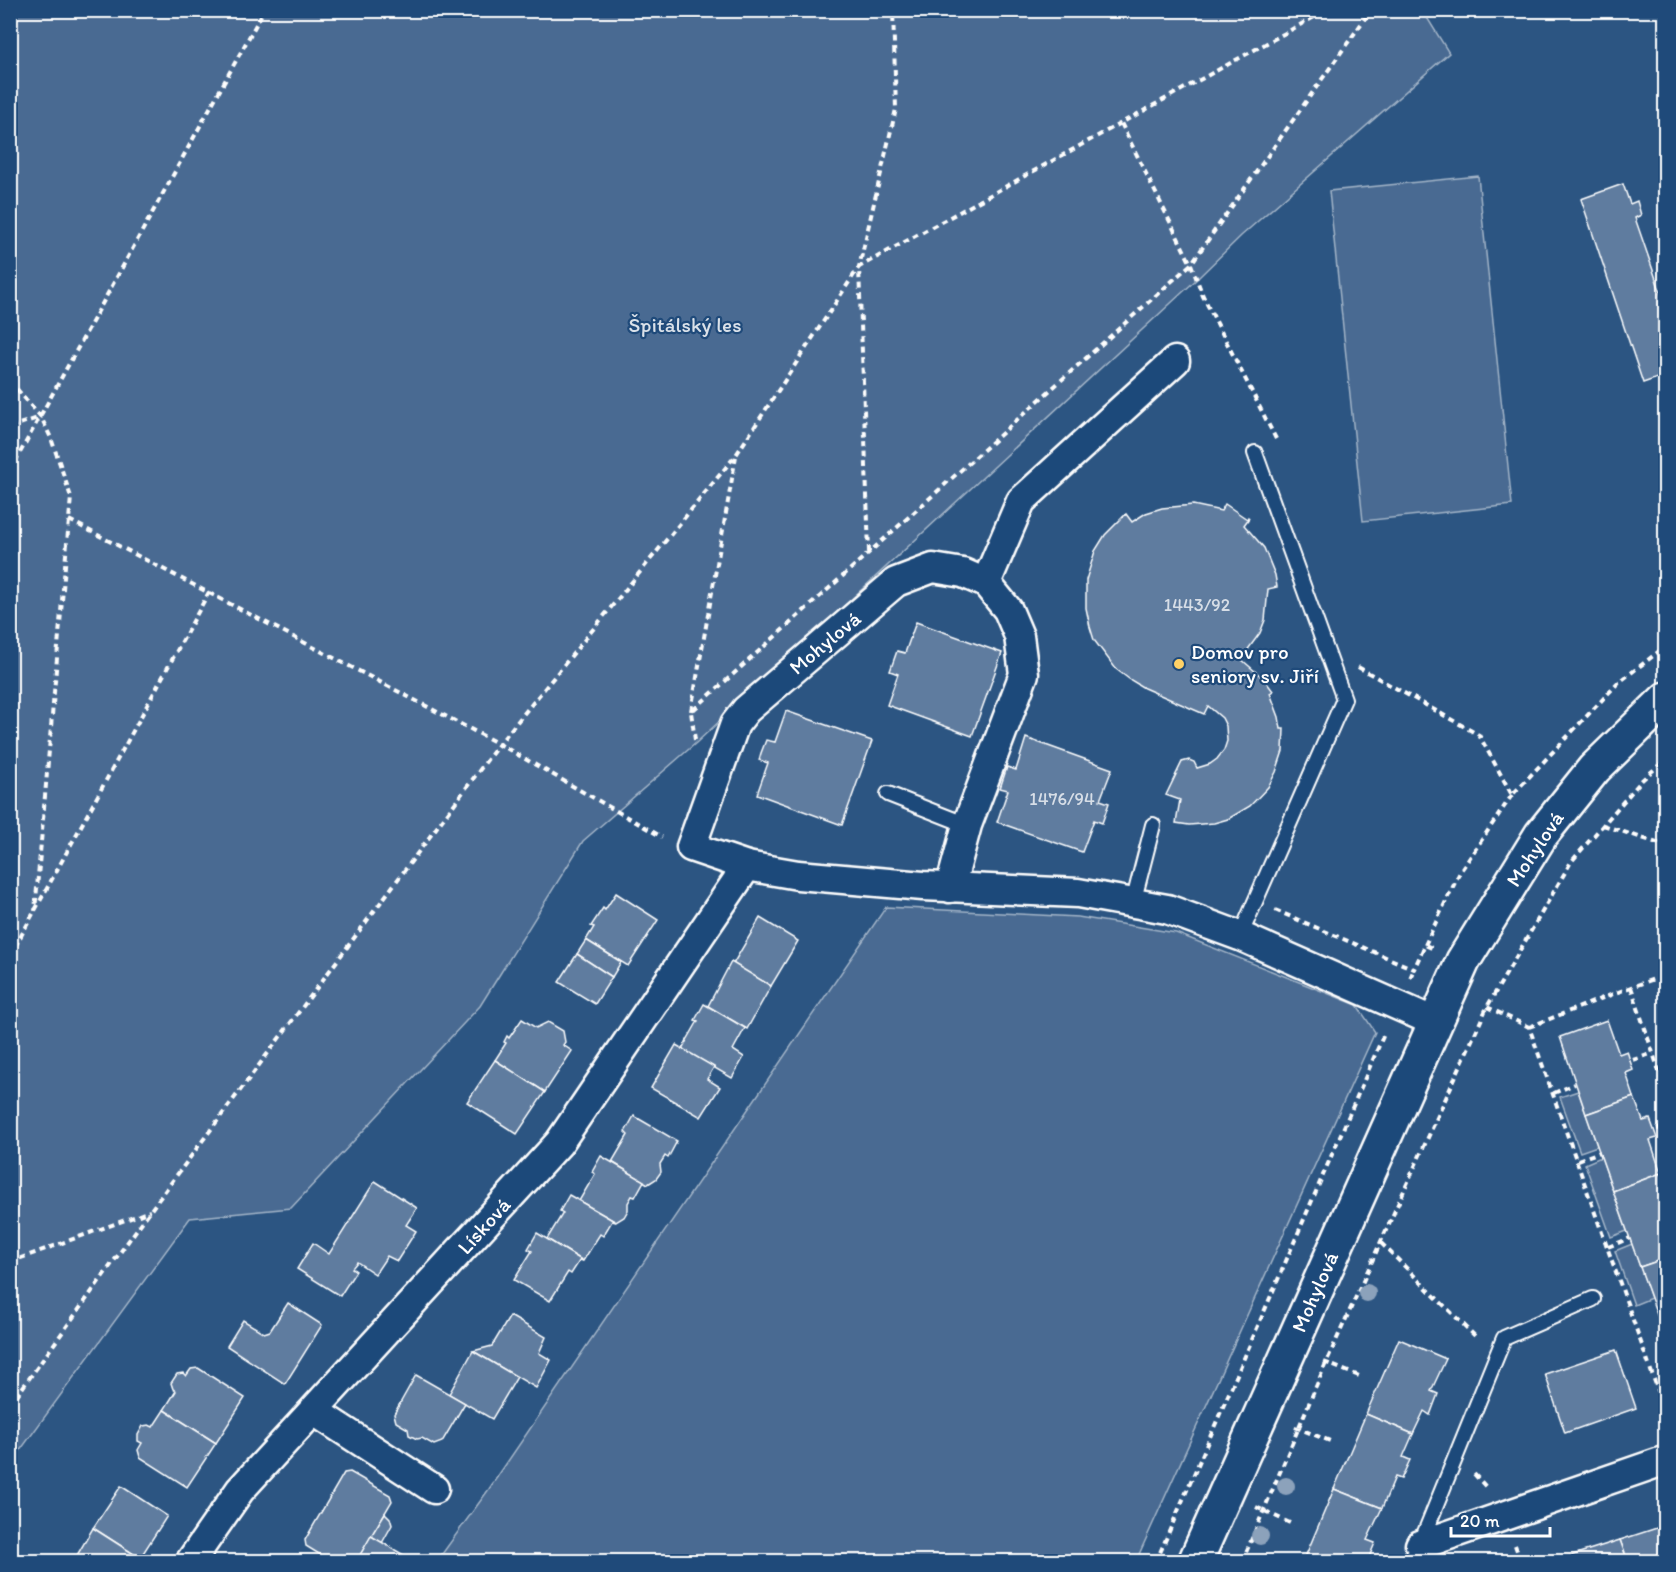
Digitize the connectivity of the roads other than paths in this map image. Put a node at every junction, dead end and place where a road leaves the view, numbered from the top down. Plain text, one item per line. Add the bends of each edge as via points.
1 (1176, 361) dead end
2 (1255, 453) dead end
3 (986, 583) junction
4 (1665, 699) edge
5 (888, 795) dead end
6 (967, 825) junction
7 (1153, 825) dead end
8 (747, 866) junction
9 (951, 888) junction
10 (1133, 903) junction
11 (1240, 936) junction
12 (1435, 1022) junction
13 (1593, 1299) dead end
14 (314, 1411) junction
15 (1665, 1460) edge
16 (434, 1489) dead end
17 (1416, 1553) edge
18 (190, 1562) edge
19 (1195, 1562) edge

1 - 3 street via 1021,501
2 - 11 lane via 1344,699
3 - 6 street, Mohylová via 1008,609 1019,636 1024,674
3 - 8 street, Mohylová via 963,573 933,568 896,582 746,710 735,724 691,847
4 - 12 street, Mohylová via 1594,769 1541,835 1463,962
5 - 6 lane
6 - 9 street, Mohylová
7 - 10 lane
8 - 9 street via 798,875
8 - 14 street, Lísková via 559,1143
9 - 10 street via 1078,893
10 - 11 street via 1167,909
11 - 12 street
12 - 19 street, Mohylová
13 - 17 lane via 1504,1338
14 - 16 street
14 - 18 street, Lísková via 240,1490
15 - 17 street

